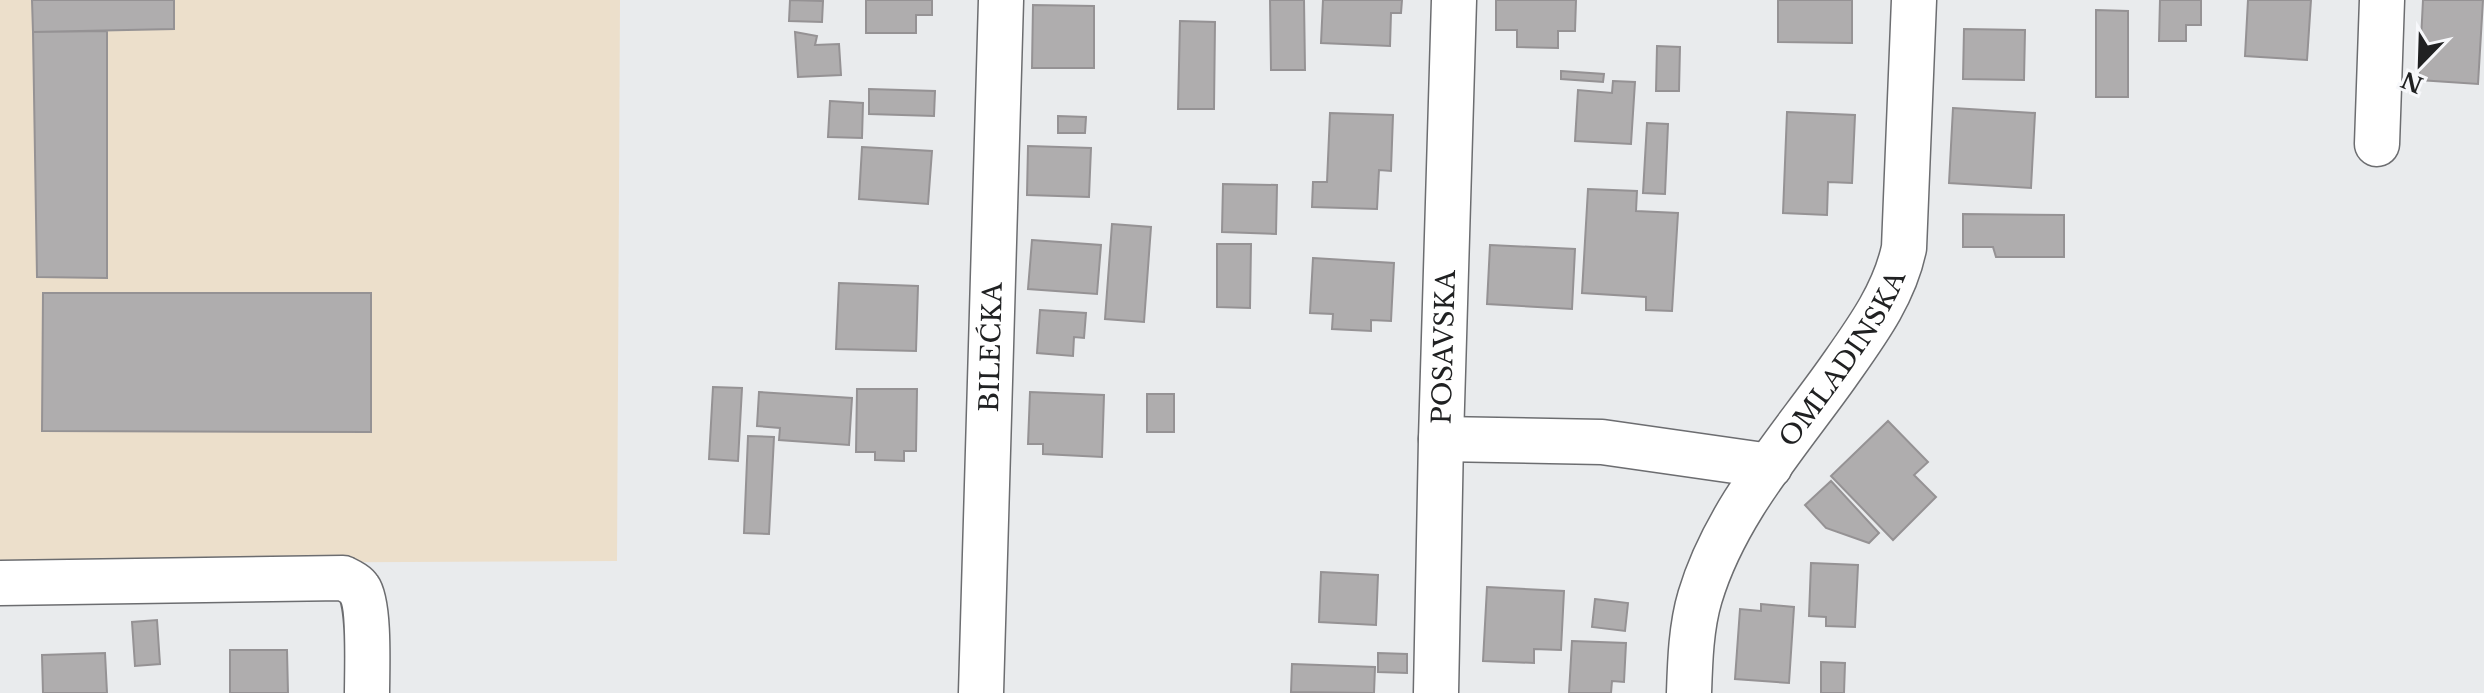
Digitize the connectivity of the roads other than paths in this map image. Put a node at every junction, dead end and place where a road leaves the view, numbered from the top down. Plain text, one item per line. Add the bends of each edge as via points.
1 (1001, 0) edge
2 (1454, 0) edge
3 (1914, 0) edge
4 (2382, 0) edge
5 (2377, 144) dead end
6 (1441, 439) junction
7 (1770, 466) junction
8 (0, 583) edge
9 (367, 693) edge
10 (981, 693) edge
11 (1436, 693) edge
12 (1689, 693) edge

1 - 10 street, BILEĆKA
2 - 6 street, POSAVSKA
3 - 7 street, OMLADINSKA via 1904,248 1898,273 1858,344
4 - 5 street
6 - 7 street via 1602,442
6 - 11 street, POSAVSKA
7 - 12 street, OMLADINSKA via 1723,536 1699,598
8 - 9 street via 343,578 358,586 362,596

